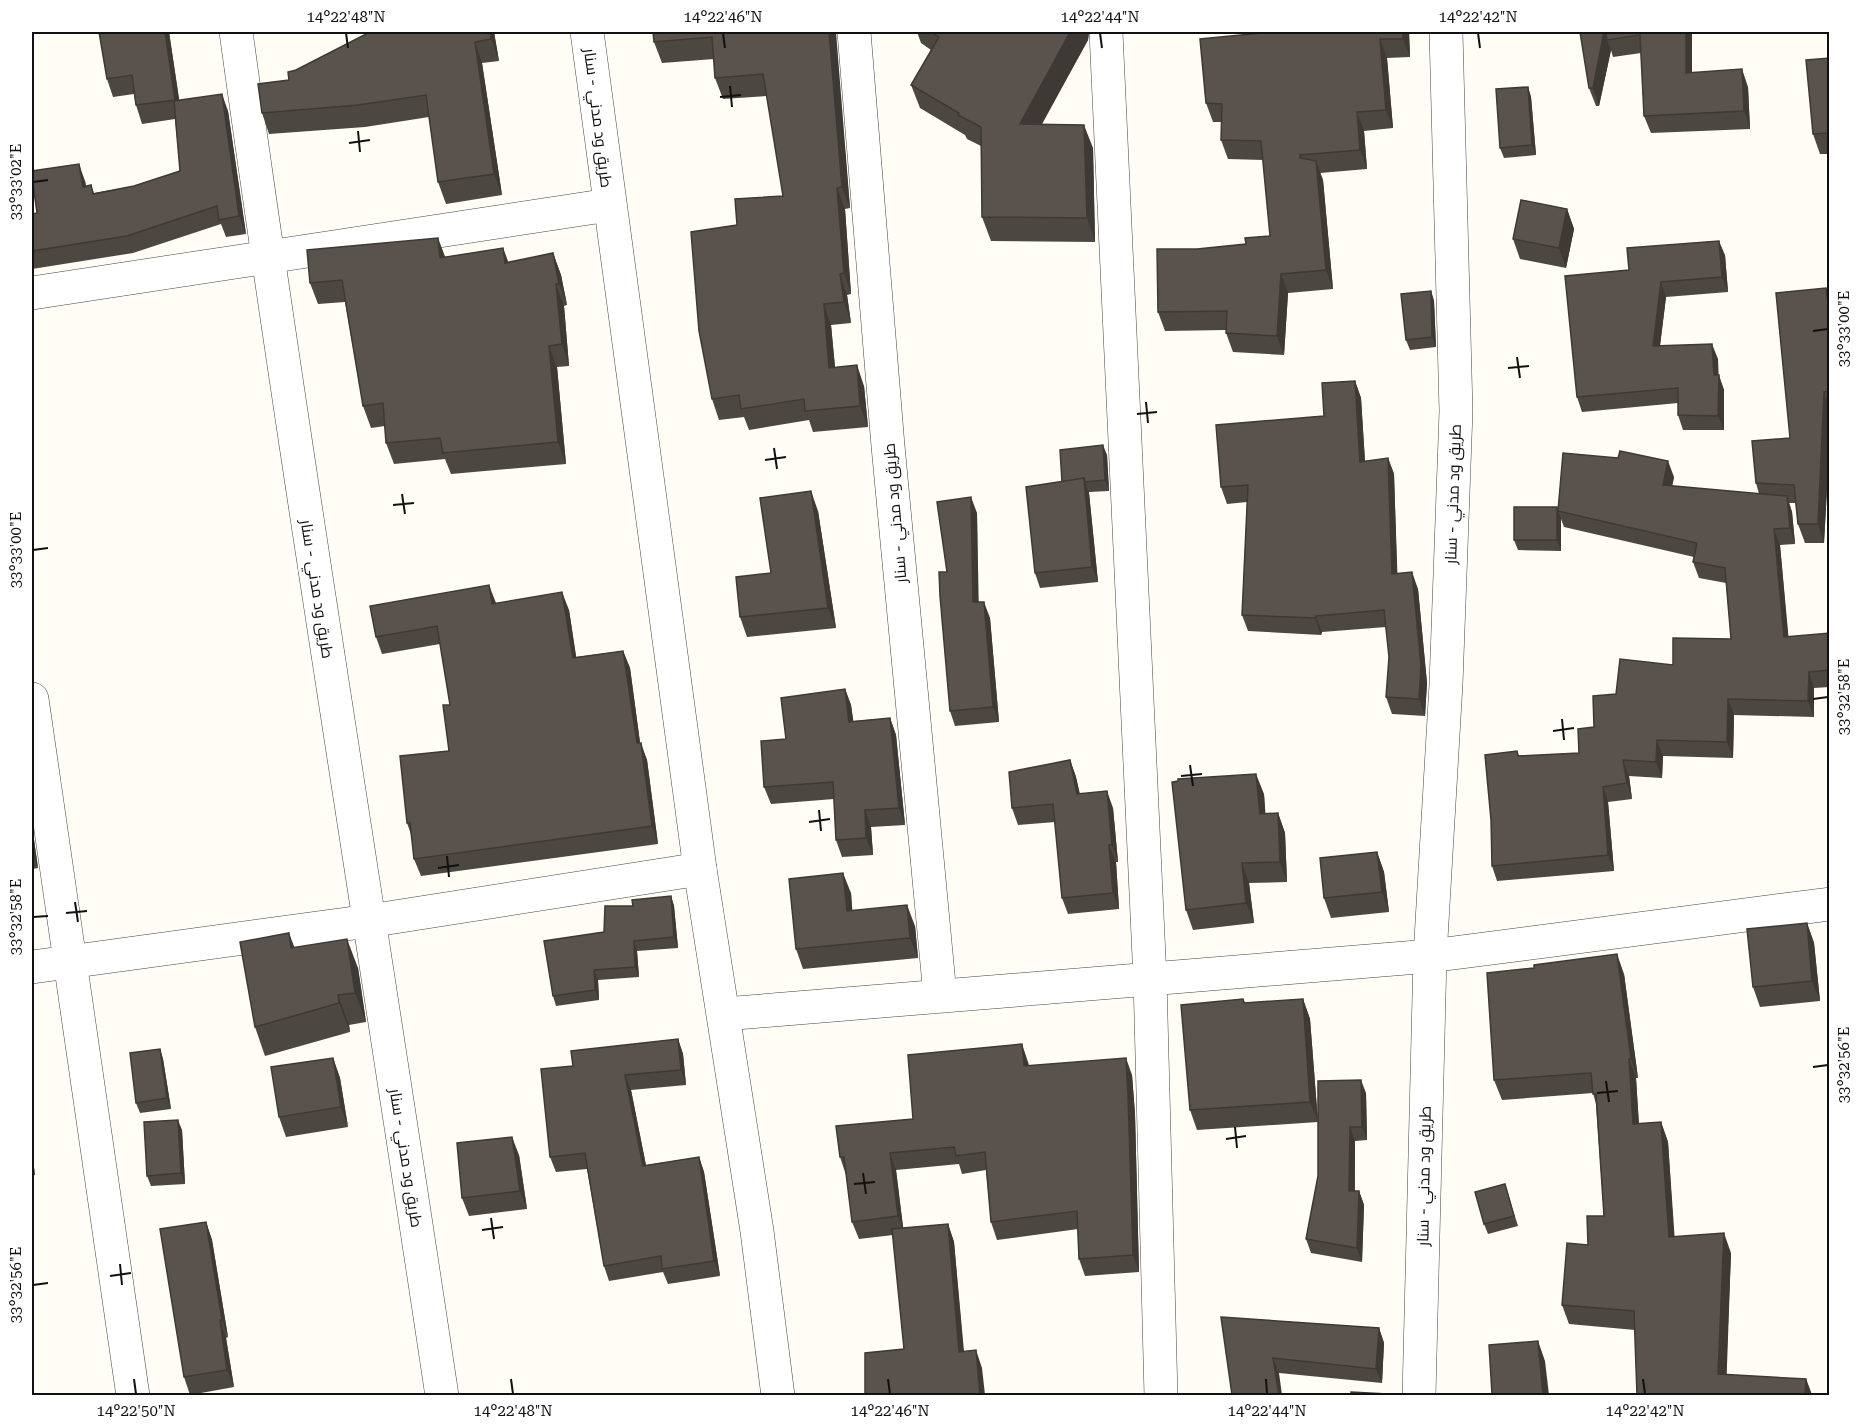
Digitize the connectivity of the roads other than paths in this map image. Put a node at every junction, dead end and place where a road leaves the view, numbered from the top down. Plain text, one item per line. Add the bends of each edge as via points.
1 (236, 32) edge
2 (587, 32) edge
3 (854, 32) edge
4 (1106, 32) edge
5 (1446, 32) edge
6 (609, 205) junction
7 (267, 257) junction
8 (32, 293) edge
9 (32, 699) edge
10 (700, 869) junction
11 (1830, 904) edge
12 (369, 921) junction
13 (1430, 956) junction
14 (70, 961) junction
15 (32, 967) edge
16 (1150, 979) junction
17 (940, 995) junction
18 (724, 1014) junction
19 (132, 1395) edge
20 (442, 1395) edge
21 (778, 1395) edge
22 (1161, 1395) edge
23 (1419, 1395) edge

1 - 7 street, طريق ود مدني - سنار
2 - 6 street, طريق ود مدني - سنار
3 - 17 street, طريق ود مدني - سنار
4 - 16 street
5 - 13 street, طريق ود مدني - سنار via 1456,411 1446,684
6 - 7 street, طريق ود مدني - سنار
6 - 10 street, طريق ود مدني - سنار
7 - 8 street, طريق ود مدني - سنار
7 - 12 street, طريق ود مدني - سنار
9 - 14 street
10 - 12 street
10 - 18 street, طريق ود مدني - سنار
11 - 13 street
12 - 14 street
12 - 20 street, طريق ود مدني - سنار
13 - 16 street
13 - 23 street, طريق ود مدني - سنار
14 - 15 street
14 - 19 street
16 - 17 street
16 - 22 street
17 - 18 street
18 - 21 street, طريق ود مدني - سنار

